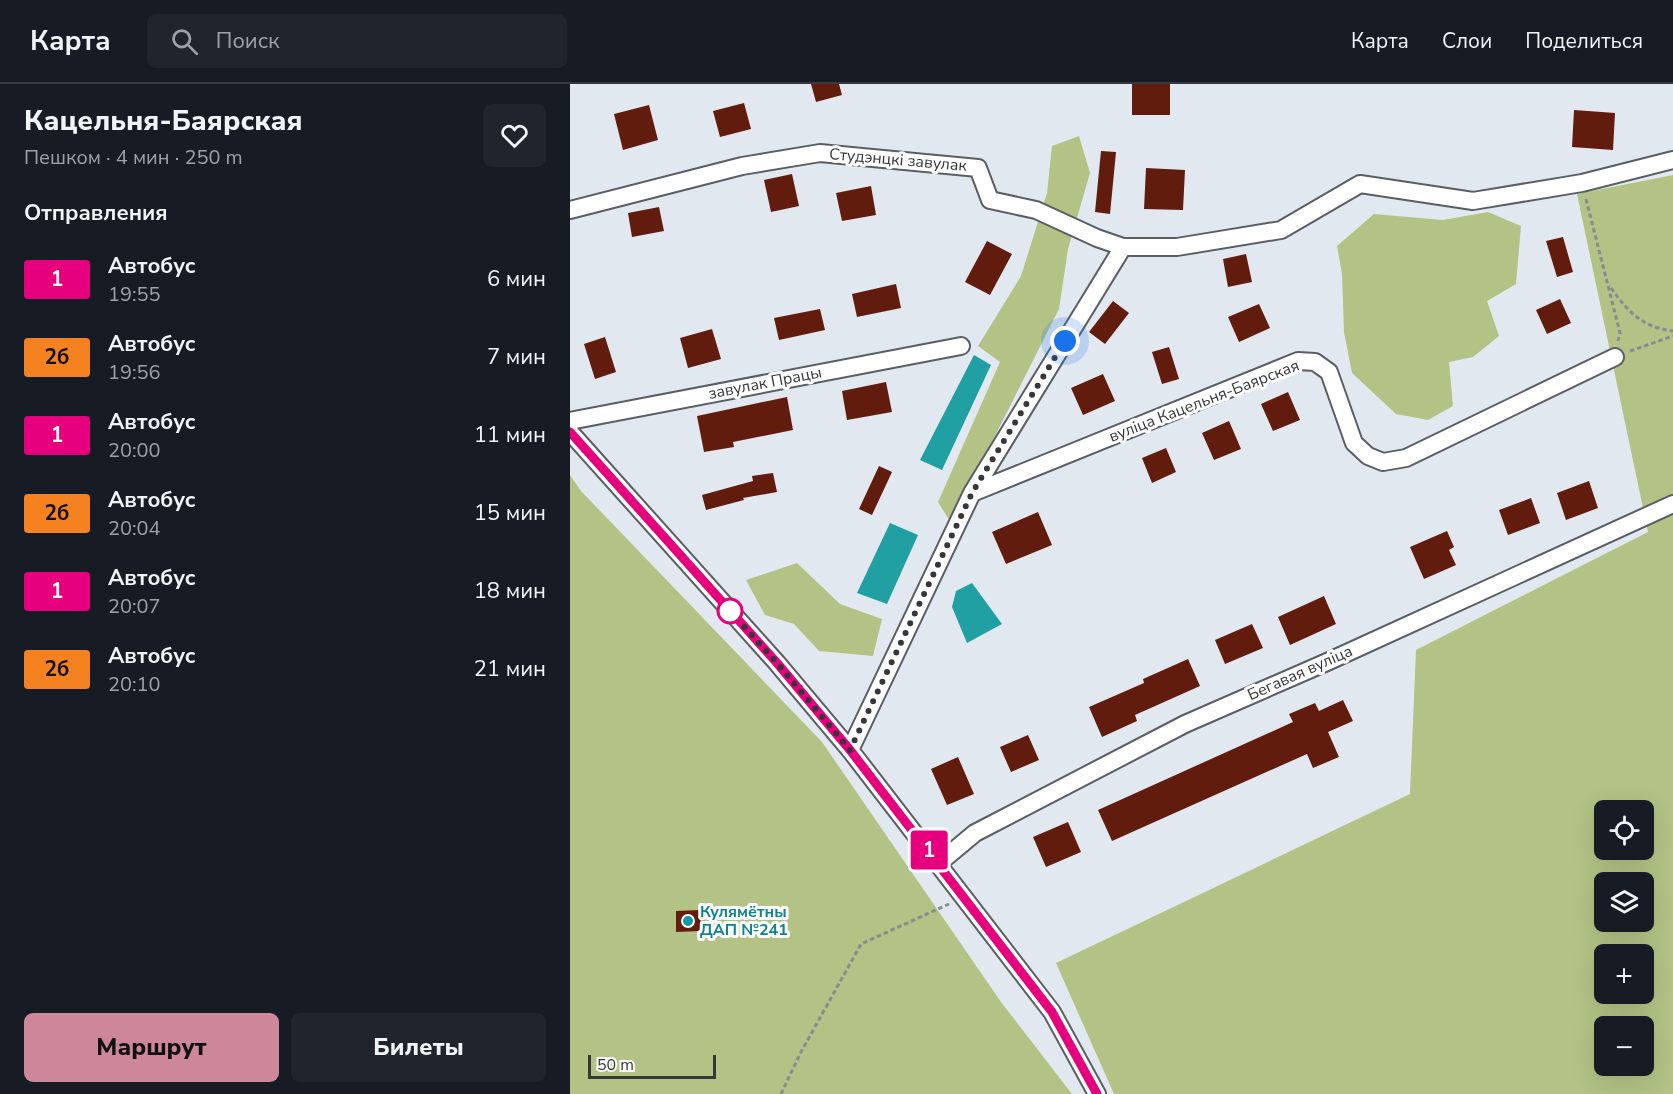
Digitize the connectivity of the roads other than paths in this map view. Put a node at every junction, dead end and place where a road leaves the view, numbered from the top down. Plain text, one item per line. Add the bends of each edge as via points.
1 (1673, 160) edge
2 (570, 210) edge
3 (1123, 247) junction
4 (961, 346) dead end
5 (1615, 357) road end
6 (570, 421) edge
7 (570, 432) edge
8 (972, 493) junction
9 (1673, 504) edge
10 (850, 750) junction
11 (939, 863) junction
12 (1097, 1094) edge

1 - 3 street, Студэнцкі завулак via 1582,183 1473,201 1360,184 1281,230 1177,247
2 - 3 street, Студэнцкі завулак via 742,166 820,153 978,168 990,200 1036,210
3 - 8 street
4 - 6 street, завулак Працы
5 - 8 street, вуліца Кацельня-Баярская via 1406,458 1383,462 1368,456 1354,442 1329,372 1315,362 1298,361
7 - 10 street
8 - 10 street
9 - 11 street, Бегавая вуліца via 1185,724 975,833
10 - 11 street
11 - 12 street via 1052,1012

